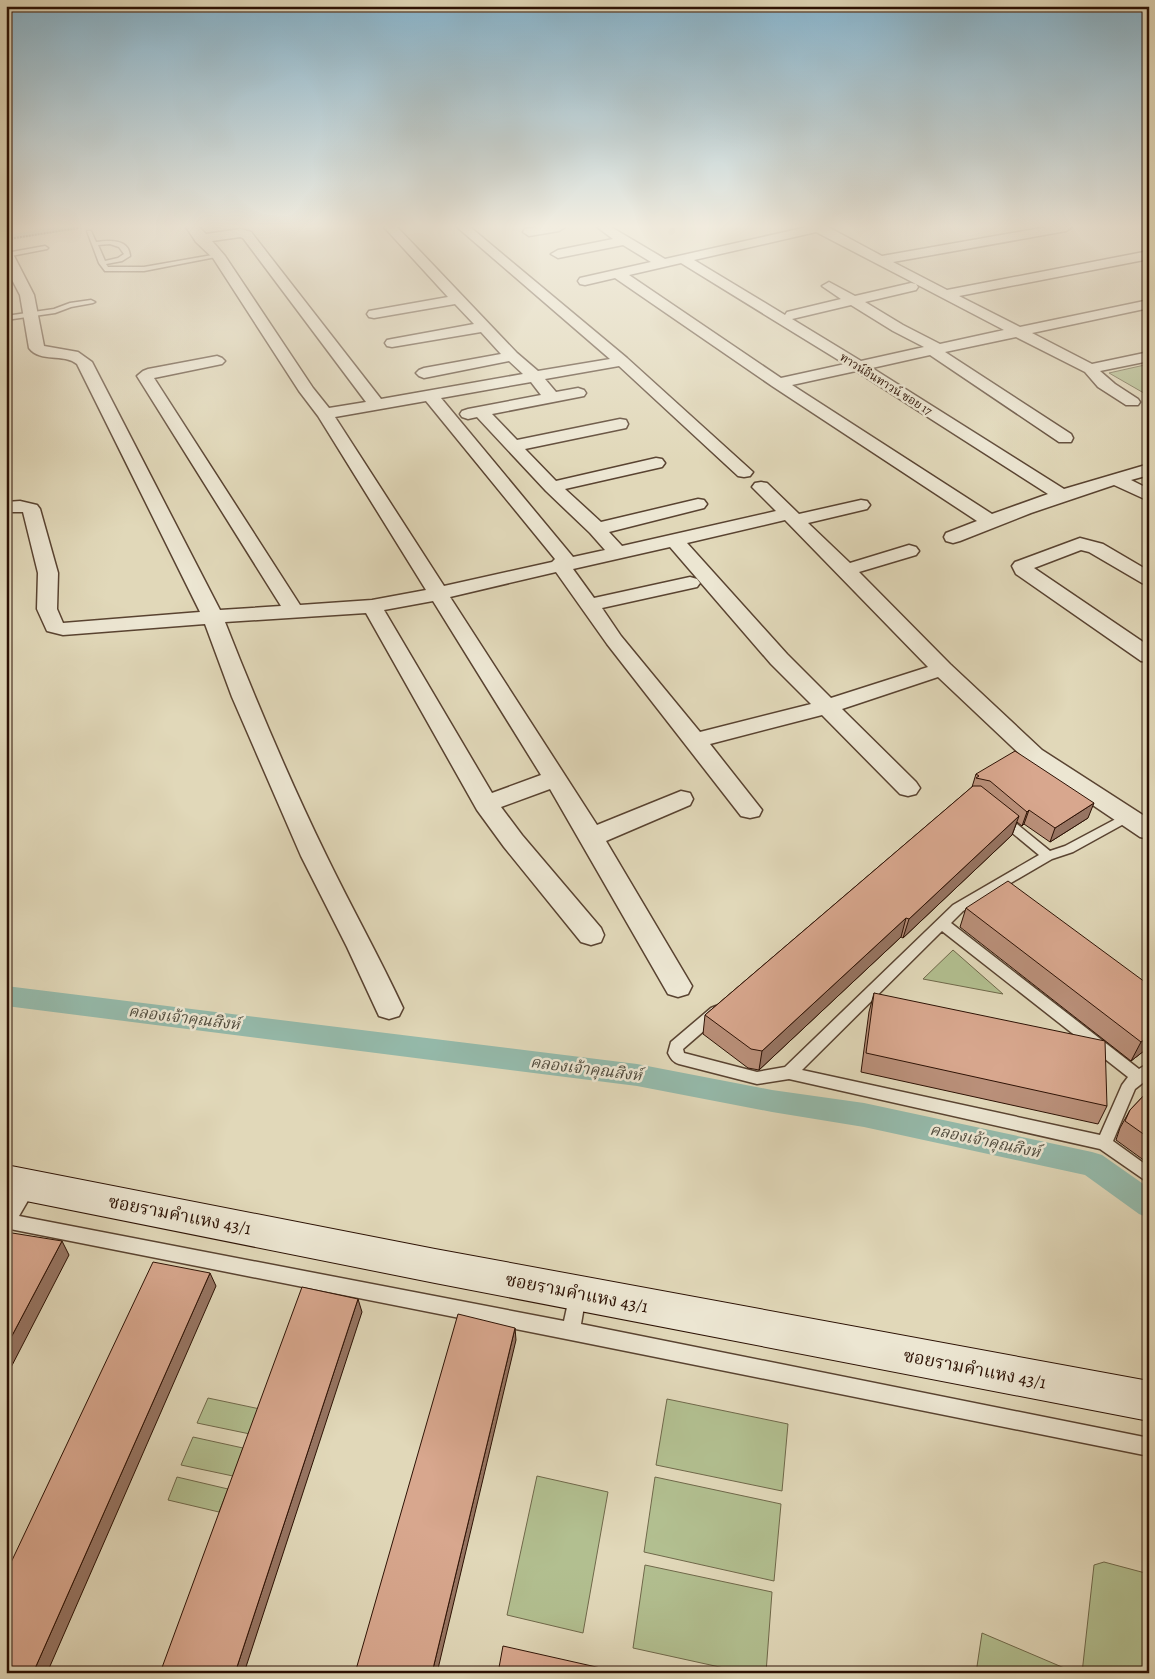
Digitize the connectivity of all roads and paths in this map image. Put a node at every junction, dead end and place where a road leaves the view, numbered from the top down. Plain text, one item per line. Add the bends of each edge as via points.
1 (29, 305) edge
2 (75, 305) edge
3 (250, 305) edge
4 (299, 305) edge
5 (424, 305) edge
6 (466, 305) edge
7 (556, 305) edge
8 (664, 305) edge
9 (758, 305) edge
10 (834, 305) edge
11 (860, 305) edge
12 (968, 305) edge
13 (1142, 305) edge
14 (374, 314) dead end
15 (30, 315) junction
16 (792, 315) dead end
17 (6, 318) edge
18 (485, 327) junction
19 (1018, 331) junction
20 (392, 343) dead end
21 (934, 349) junction
22 (512, 356) junction
23 (1149, 356) edge
24 (217, 361) dead end
25 (622, 361) junction
26 (857, 366) junction
27 (1090, 369) junction
28 (424, 373) dead end
29 (534, 376) junction
30 (778, 383) junction
31 (578, 393) dead end
32 (430, 395) junction
33 (552, 398) junction
34 (1132, 402) dead end
35 (377, 405) junction
36 (325, 414) junction
37 (620, 424) dead end
38 (1065, 438) dead end
39 (513, 446) junction
40 (656, 463) dead end
41 (1149, 469) edge
42 (744, 472) dead end
43 (1116, 479) junction
44 (552, 487) junction
45 (761, 487) dead end
46 (1063, 496) junction
47 (1149, 496) edge
48 (698, 504) dead end
49 (861, 505) dead end
50 (6, 507) edge
51 (792, 517) junction
52 (990, 521) junction
53 (597, 529) junction
54 (953, 536) dead end
55 (674, 539) junction
56 (909, 550) dead end
57 (617, 552) junction
58 (564, 564) junction
59 (846, 570) junction
60 (1149, 579) edge
61 (690, 583) dead end
62 (439, 592) junction
63 (590, 605) junction
64 (372, 606) junction
65 (294, 611) junction
66 (213, 617) junction
67 (1149, 656) edge
68 (942, 669) junction
69 (828, 706) junction
70 (695, 741) junction
71 (555, 779) junction
72 (908, 788) dead end
73 (681, 799) dead end
74 (486, 804) junction
75 (750, 810) dead end
76 (995, 813) edge
77 (1127, 817) junction
78 (1149, 831) edge
79 (591, 837) junction
80 (1048, 856) junction
81 (942, 924) junction
82 (591, 935) dead end
83 (678, 986) dead end
84 (729, 1001) edge
85 (389, 1008) dead end
86 (789, 1073) junction
87 (1144, 1073) edge
88 (1104, 1143) junction
89 (1149, 1176) edge
90 (17, 1183) edge
91 (6, 1222) edge
92 (577, 1293) junction
93 (571, 1331) junction
94 (1149, 1401) edge
95 (1149, 1447) edge

1 - 15 street
2 - 15 lane
3 - 36 street
4 - 35 street
5 - 14 street
6 - 18 street
7 - 25 street
8 - 30 street
9 - 26 street, ทาวน์อินทาวน์ ซอย 17
10 - 16 street
11 - 21 street
12 - 19 street
13 - 19 street
15 - 17 lane
15 - 66 street via 39,350 70,353 84,362
18 - 20 street
18 - 22 street
19 - 21 street
19 - 27 street
21 - 26 street
21 - 38 street
22 - 28 street
22 - 29 street
23 - 27 street
24 - 65 street via 145,376
25 - 29 street
25 - 42 street
26 - 30 street
26 - 46 street, ทาวน์อินทาวน์ ซอย 17
27 - 34 street via 1097,379
29 - 32 street
29 - 33 street
30 - 52 street
31 - 33 street
32 - 35 street
32 - 58 street
33 - 39 street via 473,413
35 - 36 street
36 - 62 street
37 - 39 street
39 - 44 street
40 - 44 street
41 - 43 street
43 - 46 street
43 - 47 street
44 - 53 street
45 - 51 street
46 - 52 street
48 - 53 street
49 - 51 street
50 - 66 street via 31,508 48,574 48,609 54,627 63,629
51 - 55 street
51 - 59 street
52 - 54 street
53 - 57 street
55 - 57 street
55 - 69 street via 779,658
56 - 59 street
57 - 58 street
58 - 62 street
58 - 63 street
59 - 68 street
60 - 67 street via 1089,544 1080,544 1022,566 1023,570
61 - 63 street
62 - 64 street
62 - 71 street
63 - 70 street
64 - 65 street
64 - 74 street
65 - 66 street
66 - 85 street via 243,697 314,856
68 - 69 street
68 - 77 street via 1034,755
69 - 70 street
69 - 72 street
70 - 75 street
71 - 74 street
71 - 79 street
73 - 79 street
74 - 82 street
76 - 80 lane
77 - 78 street
77 - 80 lane via 1069,849
79 - 83 street
80 - 81 lane via 958,908
81 - 86 lane
81 - 87 lane
84 - 86 lane via 676,1046 675,1053 679,1058 756,1078
86 - 88 lane
87 - 88 lane via 1129,1085
88 - 89 lane
90 - 91 lane
90 - 92 street, ซอยรามคำแหง 43/1
91 - 93 lane
92 - 93 lane
92 - 94 street, ซอยรามคำแหง 43/1
93 - 95 lane

